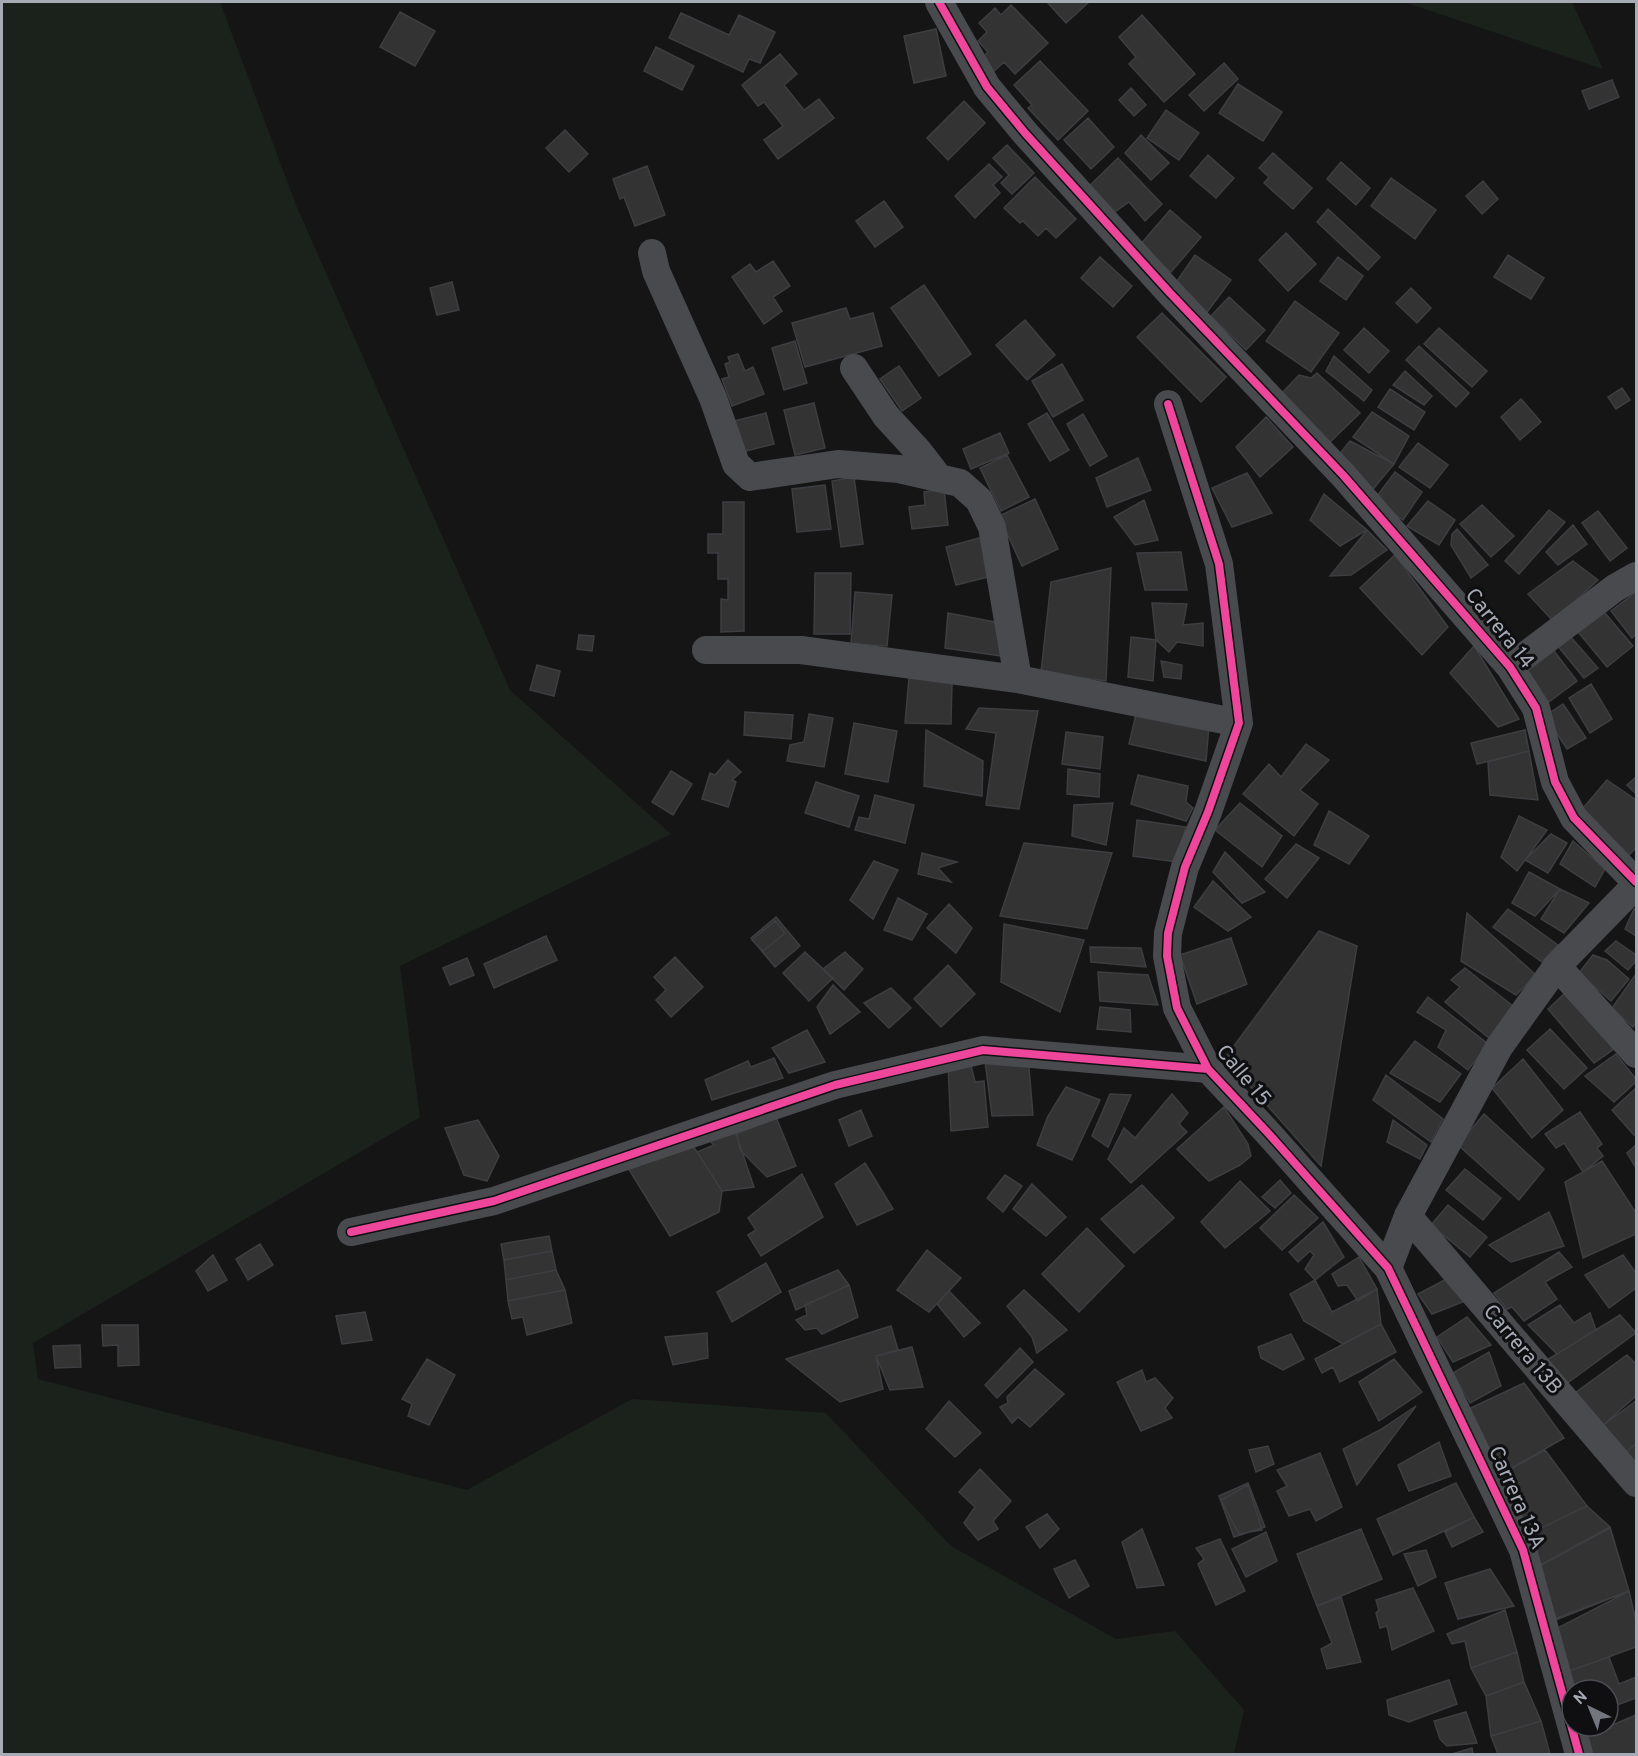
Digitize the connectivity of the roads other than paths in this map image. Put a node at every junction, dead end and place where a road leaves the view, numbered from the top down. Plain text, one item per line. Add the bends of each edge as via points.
1 (939, 2) edge
2 (652, 253) dead end
3 (854, 368) dead end
4 (1168, 404) dead end
5 (939, 478) junction
6 (1636, 576) edge
7 (706, 650) dead end
8 (1510, 667) junction
9 (1018, 679) junction
10 (1239, 723) junction
11 (1636, 883) edge
12 (1557, 966) junction
13 (1636, 1054) edge
14 (1208, 1069) junction
15 (1408, 1216) junction
16 (351, 1232) dead end
17 (1388, 1268) junction
18 (1636, 1483) edge
19 (1580, 1755) edge

1 - 8 street, Carrera 14 via 987,87 1025,133 1343,475
2 - 5 street via 656,271 713,398 736,464 750,477 838,464 899,469
3 - 5 street via 886,416
4 - 10 street via 1219,564
5 - 9 street via 960,483 979,500 992,527
6 - 8 street
7 - 9 street via 801,650
8 - 11 street, Carrera 14 via 1536,708 1555,782 1574,818
9 - 10 street
10 - 14 street, Calle 15 via 1185,867 1168,933 1167,956 1177,1008
11 - 12 street
12 - 13 street
12 - 15 street via 1499,1047
14 - 16 street via 983,1050 835,1084 494,1200
14 - 17 street, Calle 15
15 - 17 street
15 - 18 street, Carrera 13B
17 - 19 street, Carrera 13A via 1523,1550

